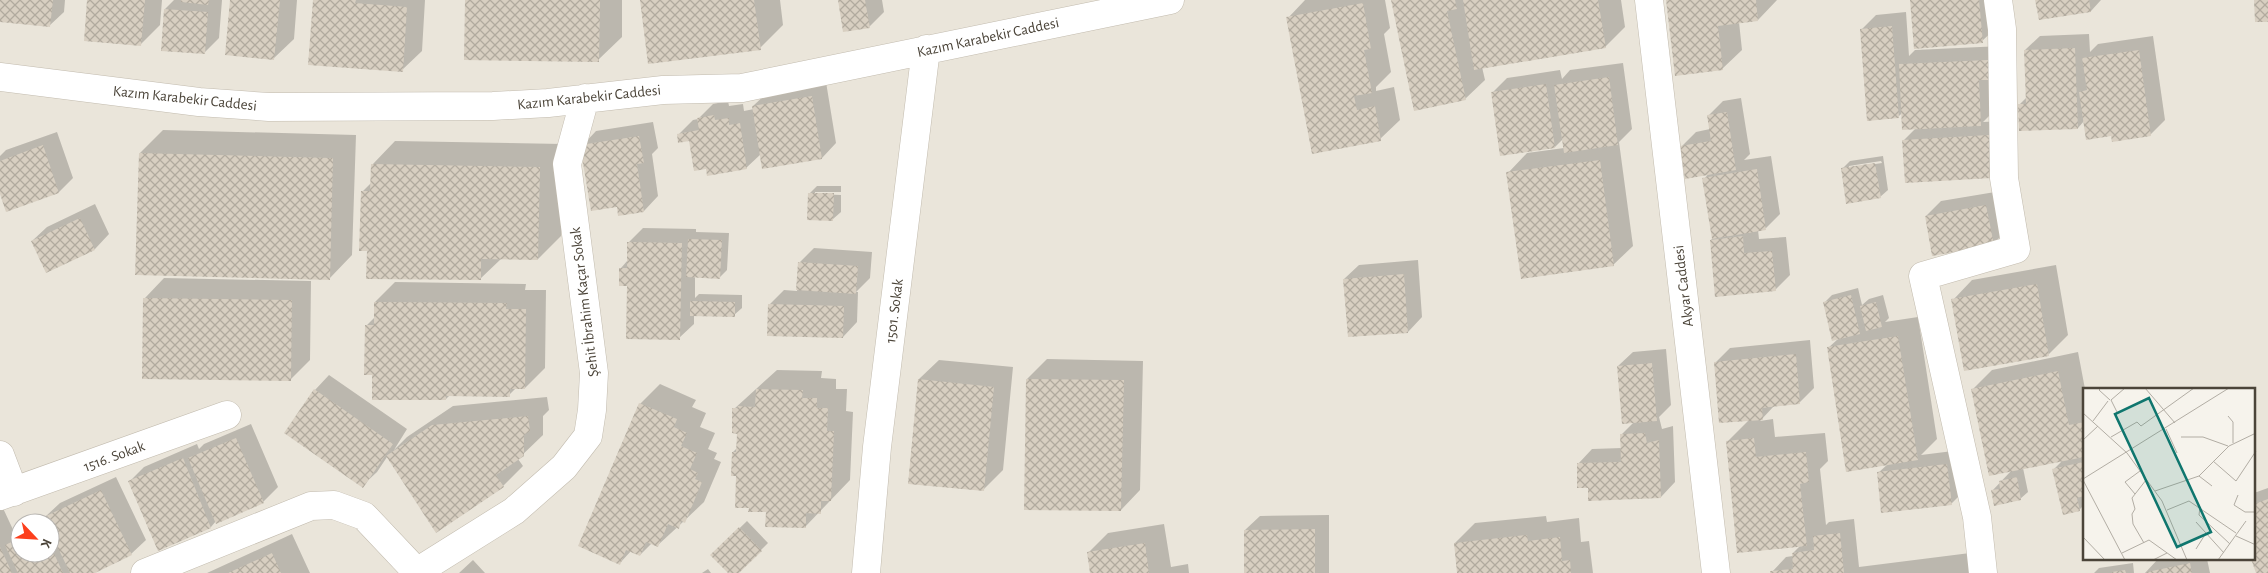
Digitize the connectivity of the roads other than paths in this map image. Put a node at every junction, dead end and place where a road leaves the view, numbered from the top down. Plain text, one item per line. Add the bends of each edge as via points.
1 (1170, 0) edge
2 (1649, 0) edge
3 (1998, 0) edge
4 (1140, 3) edge
5 (926, 49) junction
6 (0, 77) edge
7 (585, 98) junction
8 (227, 415) dead end
9 (0, 455) edge
10 (7, 494) edge
11 (416, 572) edge
12 (145, 573) edge
13 (866, 573) edge
14 (1716, 573) edge
15 (1983, 573) edge

1 - 4 street, Kazım Karabekir Caddesi
2 - 14 street, Akyar Caddesi
3 - 15 street via 2002,29 2004,178 2016,249 1923,276 1977,517
4 - 5 street, Kazım Karabekir Caddesi
5 - 7 street, Kazım Karabekir Caddesi via 742,88 663,90
5 - 13 street, 1501. Sokak via 876,447
6 - 7 street, Kazım Karabekir Caddesi via 199,102 268,107 493,106
7 - 11 street, Şehit İbrahim Kaçar Sokak via 567,164 594,373 588,436 564,467 514,511
8 - 10 street, 1516. Sokak
9 - 10 street
11 - 12 street via 364,516 334,505 311,506

